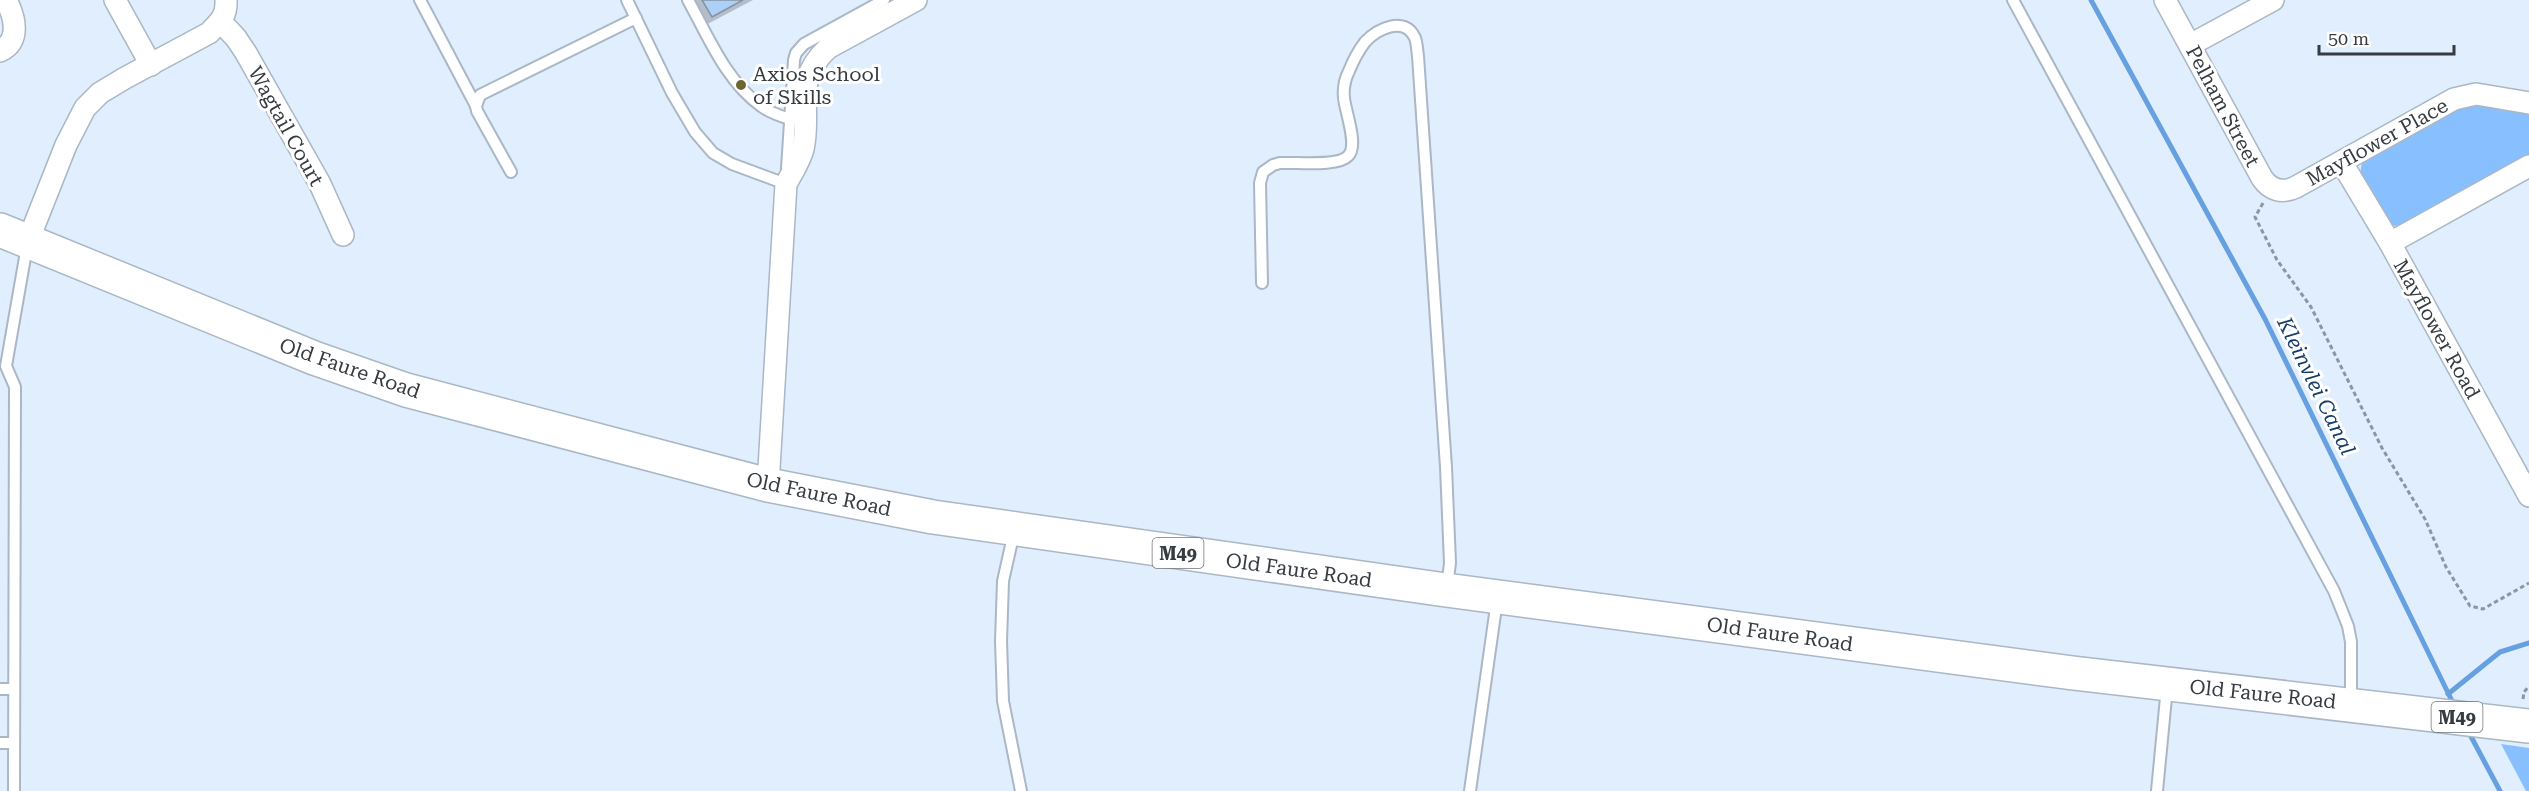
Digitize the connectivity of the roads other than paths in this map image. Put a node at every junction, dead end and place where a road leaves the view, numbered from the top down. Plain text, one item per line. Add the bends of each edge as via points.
1 (6, 0) edge
2 (115, 0) edge
3 (226, 0) edge
4 (420, 0) edge
5 (627, 0) edge
6 (688, 0) edge
7 (884, 0) edge
8 (916, 0) edge
9 (2013, 0) edge
10 (2165, 0) edge
11 (2273, 0) edge
12 (636, 18) junction
13 (220, 22) junction
14 (2190, 45) junction
15 (0, 51) edge
16 (151, 65) junction
17 (2529, 103) edge
18 (476, 106) junction
19 (790, 119) junction
20 (2342, 163) junction
21 (2529, 166) edge
22 (511, 172) dead end
23 (786, 184) junction
24 (2296, 188) joint
25 (343, 235) dead end
26 (14, 236) edge
27 (2390, 243) junction
28 (1262, 283) dead end
29 (3, 364) edge
30 (768, 485) junction
31 (2529, 496) edge
32 (1015, 529) junction
33 (1446, 590) junction
34 (1498, 597) junction
35 (2167, 684) junction
36 (0, 689) edge
37 (14, 689) junction
38 (2351, 704) junction
39 (2524, 725) edge
40 (0, 743) edge
41 (14, 743) junction
42 (14, 791) edge
43 (1021, 791) edge
44 (1470, 791) edge
45 (2157, 791) edge

1 - 15 street via 14,22 14,36 7,48
2 - 16 street
3 - 13 street via 226,13
4 - 18 lane
5 - 12 lane
6 - 19 lane via 733,78 762,107
7 - 19 lane via 801,47 794,60
8 - 23 street via 828,48 816,59 809,70 806,88 803,149
9 - 38 lane via 2334,591 2351,642
10 - 14 street, Pelham Street
11 - 14 street
12 - 18 lane via 480,95
12 - 23 lane via 672,93 712,153
13 - 16 street via 209,33
13 - 25 street, Wagtail Court via 246,53 320,184
14 - 24 street, Pelham Street via 2262,178 2282,191
16 - 26 street via 100,93 85,108
17 - 20 street, Mayflower Place via 2464,95
18 - 22 lane
19 - 23 lane
20 - 24 street, Mayflower Place
20 - 27 street, Mayflower Road
21 - 27 street
23 - 30 street
26 - 29 lane
26 - 30 main road, Old Faure Road / M49 via 314,358 406,390
27 - 31 street, Mayflower Road
28 - 33 lane via 1263,172 1280,164 1347,158 1352,138 1344,98 1349,70 1365,42 1388,27 1408,28 1415,38 1418,56 1446,455 1450,563
29 - 37 lane via 15,387
30 - 32 main road, Old Faure Road / M49
32 - 33 main road, Old Faure Road / M49
32 - 43 lane via 1004,581 1001,641 1003,701
33 - 34 main road, Old Faure Road / M49
34 - 35 main road, Old Faure Road / M49
34 - 44 lane
35 - 38 main road, Old Faure Road / M49
35 - 45 lane
36 - 37 lane
37 - 41 lane
38 - 39 main road, Old Faure Road / M49
40 - 41 lane
41 - 42 lane

